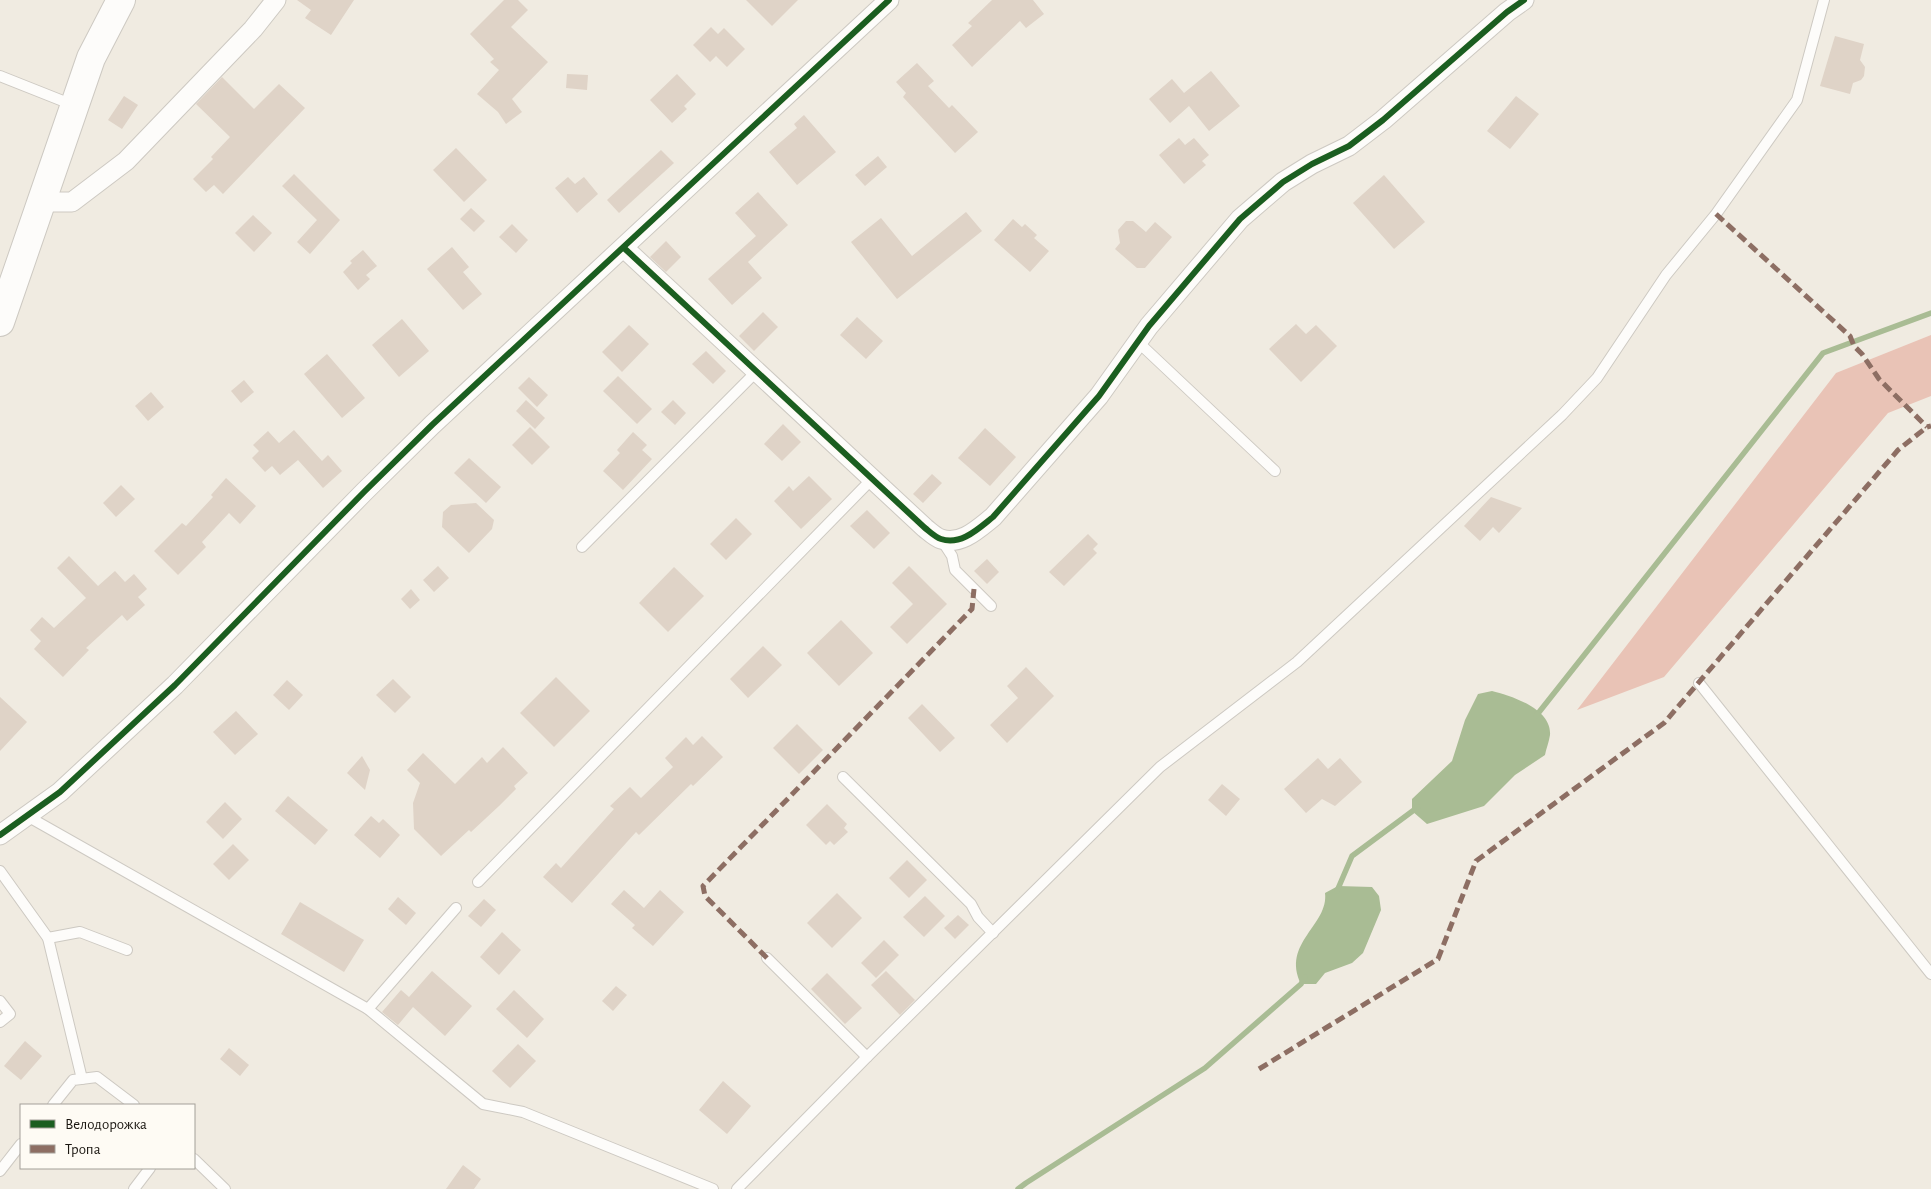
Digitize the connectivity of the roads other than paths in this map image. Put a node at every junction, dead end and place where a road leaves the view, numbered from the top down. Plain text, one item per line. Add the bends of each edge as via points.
1 (121, 0) edge
2 (276, 0) edge
3 (888, 0) edge
4 (1524, 0) edge
5 (1824, 0) edge
6 (0, 76) edge
7 (73, 104) junction
8 (41, 202) junction
9 (624, 248) junction
10 (0, 322) edge
11 (1138, 342) junction
12 (757, 371) junction
13 (1275, 471) dead end
14 (872, 479) junction
15 (941, 539) junction
16 (582, 547) dead end
17 (991, 606) dead end
18 (1699, 683) dead end
19 (843, 776) dead end
20 (27, 816) junction
21 (0, 835) edge
22 (0, 871) edge
23 (478, 882) dead end
24 (456, 908) dead end
25 (993, 933) junction
26 (48, 938) junction
27 (127, 950) dead end
28 (767, 958) dead end
29 (1931, 974) edge
30 (0, 1001) edge
31 (368, 1009) junction
32 (0, 1022) edge
33 (866, 1057) junction
34 (82, 1079) junction
35 (54, 1104) edge
36 (133, 1104) edge
37 (20, 1145) edge
38 (195, 1160) edge
39 (149, 1169) edge
40 (0, 1171) edge
41 (134, 1189) edge
42 (225, 1189) edge
43 (713, 1189) edge
44 (737, 1189) edge

1 - 7 street via 91,58
2 - 8 street via 253,29 126,161 72,202
3 - 9 street
4 - 11 street via 1406,102 1349,146 1312,164 1260,201 1240,219
5 - 25 lane via 1797,100 1716,214 1666,274 1597,378 1297,662 1160,767
6 - 7 lane
7 - 8 street
8 - 10 street
9 - 12 street
9 - 20 street via 432,425 175,685 60,792
11 - 13 lane
11 - 15 street via 1099,396 994,517 957,541
12 - 14 street
12 - 16 lane
14 - 15 street
14 - 23 lane
15 - 17 lane via 952,556 955,570
18 - 29 lane
19 - 25 lane via 971,904
20 - 21 street
20 - 31 lane
22 - 26 lane
24 - 31 lane
25 - 33 lane
26 - 27 lane via 80,932
26 - 34 lane
28 - 33 lane
30 - 32 lane via 10,1014
31 - 43 lane via 483,1104 523,1112
33 - 44 lane
34 - 35 lane via 73,1080
34 - 36 lane via 97,1077
37 - 40 lane
38 - 42 lane
39 - 41 lane

